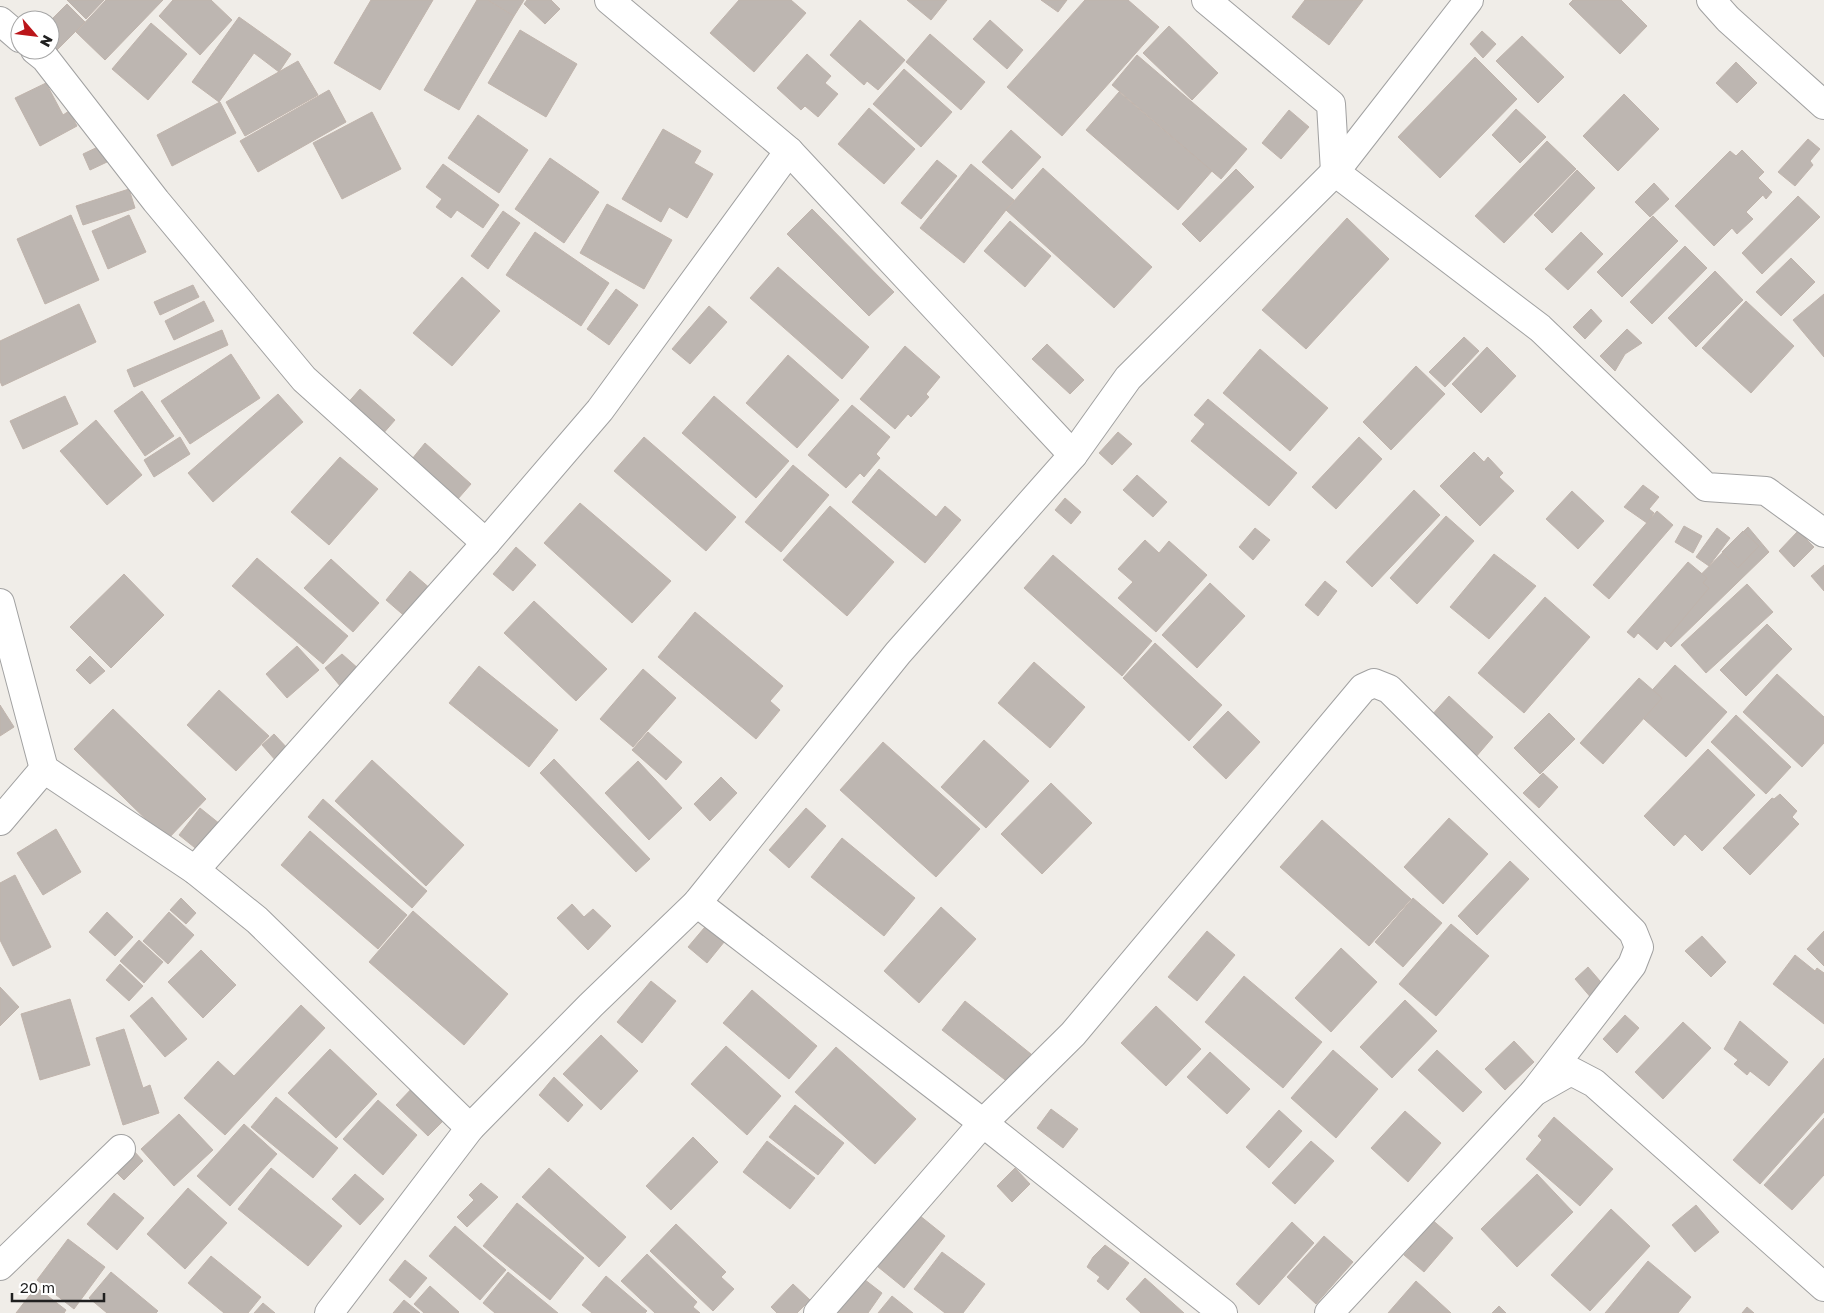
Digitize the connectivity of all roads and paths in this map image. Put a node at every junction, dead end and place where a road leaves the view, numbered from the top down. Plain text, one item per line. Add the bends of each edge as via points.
1 (609, 0) edge
2 (1206, 0) edge
3 (1469, 0) edge
4 (1711, 0) edge
5 (0, 21) edge
6 (10, 30) edge
7 (47, 60) edge
8 (1824, 105) edge
9 (789, 151) junction
10 (1335, 172) junction
11 (1073, 455) junction
12 (1824, 532) edge
13 (486, 543) junction
14 (1, 609) edge
15 (44, 769) junction
16 (0, 821) edge
17 (194, 870) junction
18 (697, 903) junction
19 (1534, 1092) junction
20 (983, 1123) junction
21 (470, 1128) junction
22 (121, 1149) dead end
23 (0, 1266) edge
24 (1824, 1287) edge
25 (329, 1313) edge
26 (818, 1313) edge
27 (1223, 1313) edge
28 (1329, 1313) edge

1 - 9 street
2 - 10 street via 1331,104
3 - 10 street
4 - 8 street
5 - 6 street
7 - 13 street via 156,201 304,379
9 - 11 street
9 - 13 street via 600,410
10 - 11 street via 1128,378
10 - 12 street via 1540,328 1706,487 1766,491
11 - 18 street via 898,653
13 - 17 street
14 - 15 street
15 - 16 street
15 - 17 street
17 - 21 street via 257,920
18 - 20 street
18 - 21 street
19 - 20 street via 1632,965 1639,947 1634,932 1389,689 1374,684 1363,688 1073,1034
19 - 24 street via 1572,1071 1594,1083
19 - 28 street
20 - 26 street
20 - 27 street
21 - 25 street
22 - 23 street

